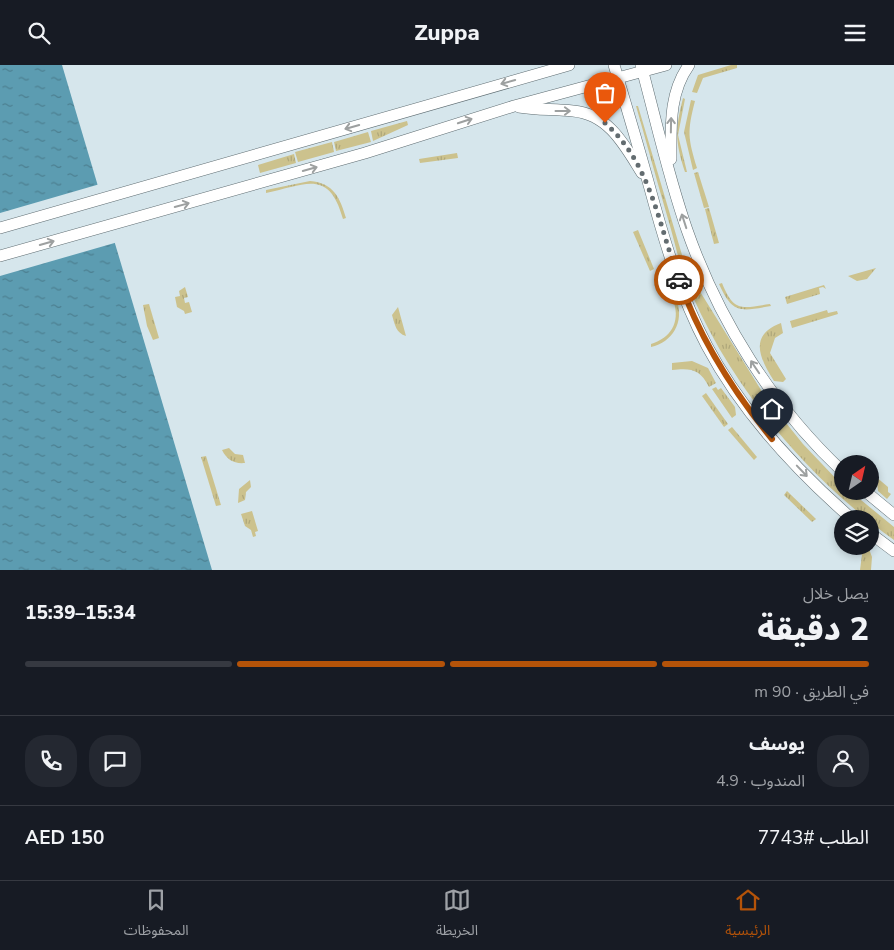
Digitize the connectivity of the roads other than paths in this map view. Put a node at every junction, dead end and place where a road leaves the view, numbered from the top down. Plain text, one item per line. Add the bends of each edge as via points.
1 (568, 65) edge
2 (614, 65) edge
3 (666, 65) edge
4 (689, 65) edge
5 (557, 67) edge
6 (642, 68) edge
7 (618, 78) junction
8 (514, 106) junction
9 (670, 173) junction
10 (649, 185) junction
11 (0, 228) edge
12 (0, 256) edge
13 (834, 462) edge
14 (876, 500) edge
15 (842, 510) edge
16 (894, 515) edge
17 (879, 540) edge
18 (894, 551) edge

1 - 5 street
2 - 7 street
3 - 6 street
9 -> 4 street via 672,106
5 -> 11 street
6 - 7 street
6 - 9 street
7 - 8 street
7 - 10 street
8 -> 10 street via 572,111 597,118 619,137
12 -> 8 street via 365,153
13 -> 9 street via 792,417 743,349 698,258
10 -> 15 street via 690,310 717,363 780,448
14 - 16 street
17 - 18 street

